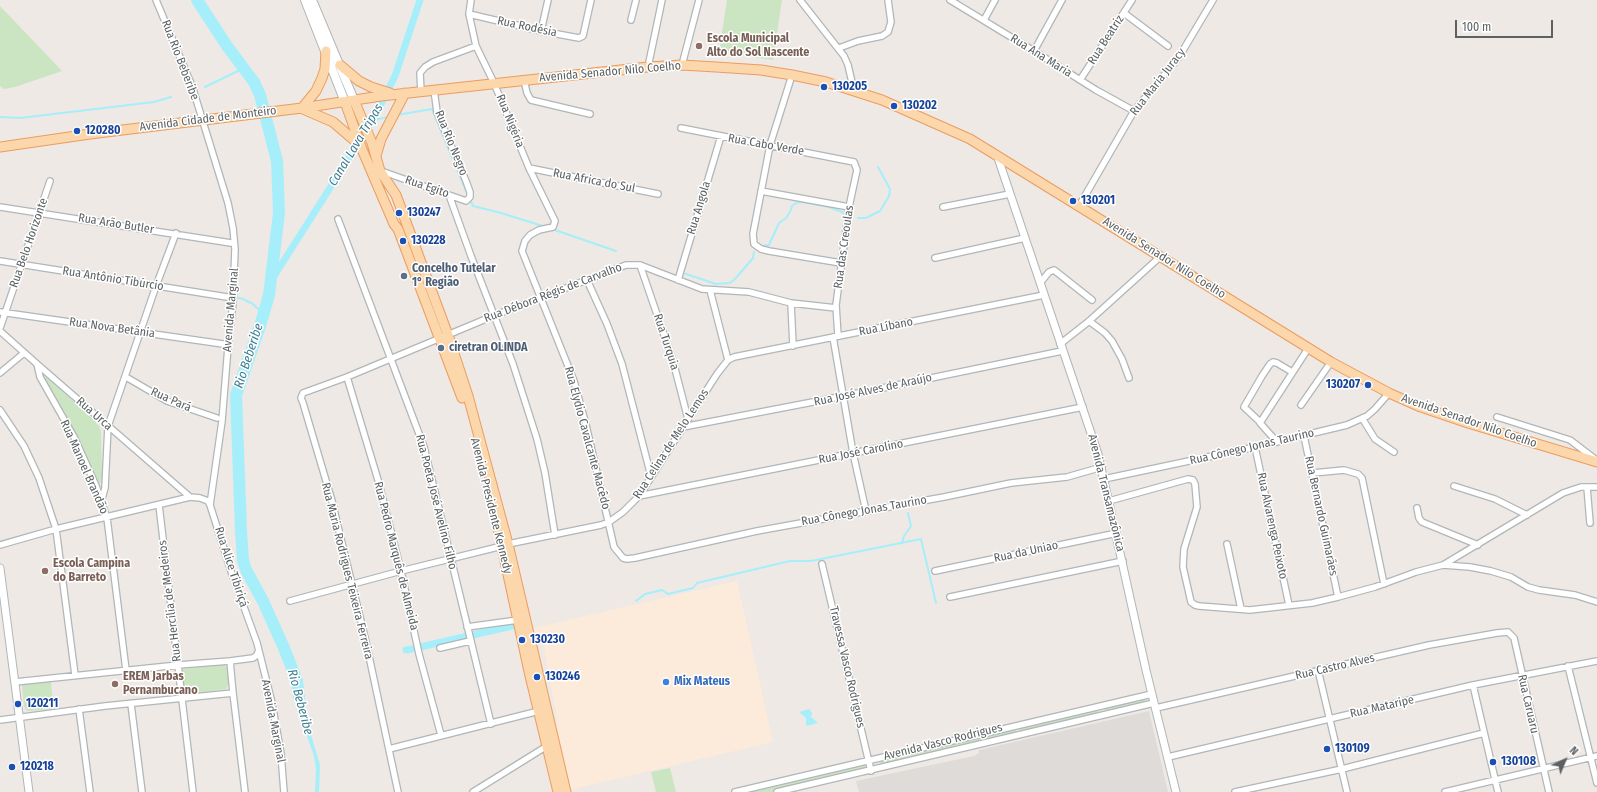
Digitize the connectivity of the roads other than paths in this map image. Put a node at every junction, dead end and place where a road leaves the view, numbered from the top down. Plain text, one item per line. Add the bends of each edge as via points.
1 (156, 0) edge
2 (305, 0) edge
3 (312, 0) edge
4 (471, 0) edge
5 (548, 0) edge
6 (591, 0) edge
7 (636, 0) edge
8 (662, 0) edge
9 (699, 0) edge
10 (800, 0) edge
11 (888, 0) edge
12 (950, 0) edge
13 (995, 0) edge
14 (1062, 0) edge
15 (1132, 0) edge
16 (1213, 0) edge
17 (1124, 13) junction
18 (469, 14) junction
19 (631, 20) dead end
20 (984, 20) junction
21 (541, 31) junction
22 (476, 46) junction
23 (1168, 46) dead end
24 (838, 48) junction
25 (326, 51) junction
26 (1034, 51) junction
27 (340, 65) junction
28 (682, 65) junction
29 (648, 67) junction
30 (792, 75) junction
31 (524, 80) junction
32 (1080, 80) junction
33 (494, 83) junction
34 (434, 90) junction
35 (854, 91) junction
36 (421, 92) junction
37 (382, 94) junction
38 (401, 94) junction
39 (350, 101) junction
40 (302, 108) junction
41 (1134, 111) junction
42 (590, 114) dead end
43 (202, 120) junction
44 (681, 128) dead end
45 (354, 134) junction
46 (721, 136) junction
47 (770, 145) junction
48 (0, 147) edge
49 (997, 155) junction
50 (375, 157) junction
51 (852, 160) joint
52 (529, 168) junction
53 (377, 174) junction
54 (50, 181) dead end
55 (761, 191) junction
56 (658, 194) dead end
57 (1010, 194) junction
58 (449, 195) junction
59 (470, 196) joint
60 (1079, 206) junction
61 (0, 207) edge
62 (849, 207) junction
63 (942, 207) dead end
64 (39, 213) junction
65 (338, 219) dead end
66 (539, 230) joint
67 (176, 234) junction
68 (1025, 238) junction
69 (231, 243) dead end
70 (1161, 256) junction
71 (935, 258) dead end
72 (0, 261) edge
73 (841, 263) junction
74 (21, 265) junction
75 (640, 265) junction
76 (587, 280) junction
77 (678, 280) junction
78 (157, 283) junction
79 (1040, 283) junction
80 (710, 290) junction
81 (1044, 295) junction
82 (227, 297) dead end
83 (541, 297) junction
84 (1092, 300) dead end
85 (791, 303) junction
86 (836, 308) junction
87 (3, 313) edge
88 (493, 316) junction
89 (1089, 321) junction
90 (0, 329) edge
91 (140, 331) junction
92 (444, 336) junction
93 (836, 336) junction
94 (223, 344) dead end
95 (793, 346) junction
96 (1061, 347) junction
97 (1308, 347) junction
98 (24, 353) junction
99 (391, 358) junction
100 (728, 360) junction
101 (1331, 362) junction
102 (36, 364) junction
103 (1292, 372) junction
104 (0, 373) edge
105 (347, 377) junction
106 (126, 378) junction
107 (1129, 378) dead end
108 (303, 393) joint
109 (1389, 393) junction
110 (844, 396) junction
111 (1301, 405) dead end
112 (1083, 407) junction
113 (0, 410) edge
114 (1497, 417) dead end
115 (217, 418) dead end
116 (1362, 418) junction
117 (688, 419) junction
118 (1260, 422) junction
119 (108, 426) junction
120 (683, 427) junction
121 (1304, 436) junction
122 (1277, 442) junction
123 (1255, 447) junction
124 (1394, 452) dead end
125 (853, 453) junction
126 (1597, 462) edge
127 (1102, 467) junction
128 (1313, 474) junction
129 (651, 476) junction
130 (1104, 479) junction
131 (1454, 486) dead end
132 (1587, 487) junction
133 (1597, 487) edge
134 (639, 496) junction
135 (190, 497) junction
136 (1109, 501) junction
137 (101, 502) junction
138 (159, 505) junction
139 (210, 505) junction
140 (1417, 508) dead end
141 (866, 511) junction
142 (1528, 515) junction
143 (107, 518) junction
144 (609, 522) junction
145 (1590, 523) dead end
146 (56, 530) junction
147 (1117, 533) junction
148 (555, 535) junction
149 (1227, 544) dead end
150 (0, 545) edge
151 (505, 545) junction
152 (1478, 545) junction
153 (450, 558) junction
154 (627, 559) joint
155 (1123, 562) junction
156 (822, 564) dead end
157 (1443, 566) junction
158 (0, 568) edge
159 (400, 571) junction
160 (934, 571) dead end
161 (351, 583) junction
162 (1384, 584) junction
163 (950, 597) dead end
164 (1338, 597) junction
165 (290, 600) dead end
166 (1597, 602) edge
167 (1289, 605) junction
168 (1241, 609) junction
169 (518, 620) junction
170 (469, 635) junction
171 (1514, 638) joint
172 (440, 648) dead end
173 (258, 651) junction
174 (230, 661) junction
175 (1597, 661) edge
176 (178, 665) junction
177 (1568, 666) junction
178 (126, 670) junction
179 (1318, 670) junction
180 (75, 675) junction
181 (1521, 676) junction
182 (15, 682) junction
183 (1473, 686) junction
184 (233, 692) junction
185 (1152, 694) junction
186 (181, 699) junction
187 (131, 704) junction
188 (1102, 705) junction
189 (1155, 706) junction
190 (79, 709) junction
191 (539, 711) junction
192 (1104, 715) junction
193 (19, 717) junction
194 (1330, 719) junction
195 (0, 720) edge
196 (491, 724) junction
197 (1484, 733) junction
198 (441, 736) junction
199 (547, 746) junction
200 (389, 750) junction
201 (1597, 756) edge
202 (1168, 757) junction
203 (1590, 758) junction
204 (869, 760) junction
205 (1543, 768) junction
206 (1342, 769) junction
207 (871, 771) junction
208 (1495, 780) junction
209 (1597, 783) edge
210 (484, 785) junction
211 (29, 792) edge
212 (90, 792) edge
213 (142, 792) edge
214 (193, 792) edge
215 (245, 792) edge
216 (284, 792) edge
217 (398, 792) edge
218 (473, 792) edge
219 (484, 792) edge
220 (558, 792) edge
221 (566, 792) edge
222 (735, 792) edge
223 (777, 792) edge
224 (1176, 792) edge
225 (1235, 792) edge
226 (1347, 792) edge
227 (1445, 792) edge
228 (1498, 792) edge
229 (1548, 792) edge

1 - 43 street, Rua Rio Beberibe via 192,86
2 - 25 main road, Avenida Presidente Kennedy
3 - 27 main road, Avenida Presidente Kennedy
4 - 18 street, Rua Nigéria
5 - 21 street
6 - 21 street, Rua Rodésia via 583,36 579,38
7 - 19 street
8 - 29 street
9 - 28 street
10 - 24 street
11 - 24 street via 891,22 888,32
12 - 20 street, Rua Ana Maria
13 - 20 street
14 - 26 street
15 - 17 street, Rua Beatriz
16 - 41 street, Rua Maria Juracy via 1179,57
17 - 23 street
17 - 32 street, Rua Beatriz
18 - 21 street, Rua Rodésia
18 - 22 street, Rua Nigéria
20 - 26 street, Rua Ana Maria
22 - 33 street, Rua Nigéria
22 - 36 street via 425,68 420,73
24 - 35 street via 848,65
25 - 39 main road, Avenida Presidente Kennedy
25 - 40 main road via 322,78 316,91
26 - 32 street, Rua Ana Maria
27 - 37 main road via 359,81
27 - 39 main road, Avenida Presidente Kennedy
28 - 29 main road, Avenida Senador Nilo Coelho
28 - 30 main road, Avenida Senador Nilo Coelho via 762,70
29 - 31 main road, Avenida Senador Nilo Coelho
30 - 35 main road, Avenida Senador Nilo Coelho
30 - 47 street
31 - 33 main road, Avenida Senador Nilo Coelho
31 - 42 street via 531,100
32 - 41 street, Rua Ana Maria
33 - 34 main road, Avenida Senador Nilo Coelho
33 - 52 street, Rua Nigéria
34 - 36 main road, Avenida Senador Nilo Coelho
34 - 59 street, Rua Rio Negro via 437,112
35 - 49 main road, Avenida Senador Nilo Coelho via 909,111
36 - 38 main road, Avenida Senador Nilo Coelho
37 - 38 main road, Avenida Senador Nilo Coelho
37 - 39 main road, Avenida Senador Nilo Coelho
38 - 50 main road
39 - 40 main road, Avenida Cidade de Monteiro
39 - 45 main road, Avenida Presidente Kennedy
39 - 50 main road, Avenida Presidente Kennedy via 363,121
40 - 43 main road, Avenida Cidade de Monteiro
40 - 45 main road
41 - 60 street, Rua Maria Juracy
43 - 48 main road, Avenida Cidade de Monteiro
43 - 139 street, Avenida Marginal via 228,203 235,249 233,302 222,421
44 - 46 street, Rua Cabo Verde
45 - 53 main road, Avenida Presidente Kennedy
46 - 47 street, Rua Cabo Verde
46 - 77 street, Rua Angola
47 - 51 street, Rua Cabo Verde
47 - 55 street
49 - 57 street, Avenida Transamazônica
49 - 60 main road, Avenida Senador Nilo Coelho
50 - 53 main road, Avenida Presidente Kennedy
51 - 62 street, Rua das Creoulas via 857,170
52 - 56 street, Rua Africa do Sul
52 - 66 street, Rua Nigéria via 554,220 553,227
53 - 58 street, Rua Egito
53 - 92 main road, Avenida Presidente Kennedy
53 - 92 main road, Avenida Presidente Kennedy via 396,195 429,283
54 - 64 street, Rua Belo Horizonte
55 - 62 street
55 - 73 street via 753,234 756,246 769,251
57 - 63 street
57 - 68 street, Avenida Transamazônica
58 - 59 street, Rua Egito via 466,201
58 - 88 street
60 - 70 main road, Avenida Senador Nilo Coelho
61 - 64 street, Rua Arão Butler
62 - 73 street, Rua das Creoulas
64 - 67 street, Rua Arão Butler
64 - 74 street, Rua Belo Horizonte
65 - 99 street, Rua Poeta José Avelino Filho
66 - 83 street, Rua Elydio Cavalcante Macêdo via 527,238 522,251
67 - 69 street, Rua Arão Butler
67 - 78 street
68 - 71 street
68 - 79 street, Avenida Transamazônica
70 - 89 street, Rua José Alves de Araújo
70 - 97 main road, Avenida Senador Nilo Coelho
72 - 74 street, Rua Antônio Tibúrcio
73 - 86 street, Rua das Creoulas
74 - 78 street, Rua Antônio Tibúrcio
74 - 87 street, Rua Belo Horizonte
75 - 76 street, Rua Débora Régis de Carvalho via 626,265
75 - 77 street, Rua Débora Régis de Carvalho
75 - 117 street, Rua Turquia via 673,360
76 - 83 street, Rua Débora Régis de Carvalho
76 - 129 street via 622,364
77 - 80 street, Rua Débora Régis de Carvalho
78 - 82 street, Rua Antônio Tibúrcio
78 - 91 street
79 - 81 street, Avenida Transamazônica
79 - 84 street via 1054,270
80 - 85 street, Rua Débora Régis de Carvalho via 749,292
80 - 100 street
81 - 93 street, Rua Líbano
81 - 96 street, Avenida Transamazônica
83 - 88 street, Rua Débora Régis de Carvalho
83 - 144 street, Rua Elydio Cavalcante Macêdo via 574,381
85 - 86 street, Rua Débora Régis de Carvalho
85 - 95 street
86 - 93 street, Rua das Creoulas
87 - 90 street, Rua Belo Horizonte
87 - 91 street, Rua Nova Betânia
88 - 92 street, Rua Débora Régis de Carvalho
88 - 148 street via 515,370 542,455
89 - 96 street, Rua José Alves de Araújo
89 - 107 street via 1105,332 1112,341
90 - 98 street, Rua Urca
91 - 94 street, Rua Nova Betânia
91 - 106 street
92 - 99 street, Rua Débora Régis de Carvalho
92 - 151 main road, Avenida Presidente Kennedy via 468,396
93 - 95 street, Rua Líbano
93 - 110 street, Rua das Creoulas
95 - 100 street, Rua Líbano via 741,355
96 - 110 street, Rua José Alves de Araújo
96 - 112 street, Avenida Transamazônica
97 - 101 main road, Avenida Senador Nilo Coelho
97 - 103 street
98 - 102 street, Rua Urca
98 - 104 street
99 - 105 street, Rua Débora Régis de Carvalho
99 - 153 street, Rua Poeta José Avelino Filho via 424,447
100 - 117 street, Rua Celina de Melo Lemos
101 - 109 main road, Avenida Senador Nilo Coelho
101 - 111 street
102 - 119 street, Rua Urca
102 - 137 street, Rua Manoel Brandão via 40,377 74,437
103 - 118 street
103 - 118 street via 1273,362 1262,376 1244,407
105 - 108 street, Rua Débora Régis de Carvalho
105 - 159 street, Rua Pedro Marquês de Almeida via 378,480
106 - 115 street, Rua Pará via 167,401
106 - 119 street
108 - 161 street, Rua Maria Rodrigues Teixeira Ferreira via 302,403 332,501
109 - 116 street, Rua Cônego Jonas Taurino via 1375,410
109 - 126 main road, Avenida Senador Nilo Coelho via 1462,421
110 - 120 street, Rua José Alves de Araújo
110 - 125 street, Rua das Creoulas
112 - 125 street, Rua José Carolino
112 - 127 street, Avenida Transamazônica
113 - 146 street via 24,446 39,478
114 - 126 street via 1570,440
116 - 121 street, Rua Cônego Jonas Taurino via 1347,425
116 - 124 street via 1375,439
117 - 120 street, Rua Celina de Melo Lemos
118 - 122 street
119 - 135 street, Rua Urca
119 - 137 street via 105,488
120 - 129 street, Rua Celina de Melo Lemos
121 - 122 street, Rua Cônego Jonas Taurino
121 - 128 street, Rua Bernardo Guimarães
122 - 123 street, Rua Cônego Jonas Taurino
123 - 130 street, Rua Cônego Jonas Taurino
123 - 167 street, Rua Alvarenga Peixoto
125 - 134 street, Rua José Carolino
125 - 141 street, Rua das Creoulas
127 - 130 street, Avenida Transamazônica
127 - 141 street, Rua Cônego Jonas Taurino via 1067,478 1011,483
128 - 162 street via 1344,470 1358,474 1362,478
128 - 164 street, Rua Bernardo Guimarães
129 - 134 street, Rua Celina de Melo Lemos
130 - 136 street, Avenida Transamazônica
131 - 142 street via 1495,499
132 - 133 street
132 - 142 street via 1563,493
132 - 145 street
134 - 144 street, Rua Celina de Melo Lemos
135 - 138 street
135 - 139 street via 200,498
136 - 147 street, Avenida Transamazônica
136 - 168 street, Rua Cônego Jonas Taurino via 1188,479 1193,480 1196,512 1186,540 1182,567 1191,602 1199,606
137 - 143 street, Rua Manoel Brandão
138 - 143 street
138 - 176 street, Rua Hercília de Medeiros
139 - 173 street, Rua Alice Tibiriçá
140 - 152 street via 1422,522
141 - 154 street, Rua Cônego Jonas Taurino
142 - 152 street
143 - 146 street
143 - 178 street, Rua Manoel Brandão
144 - 148 street
144 - 154 street, Rua Elydio Cavalcante Macêdo via 614,547
146 - 150 street
146 - 180 street
147 - 155 street, Avenida Transamazônica
147 - 160 street, Rua da Uniao
148 - 151 street
149 - 168 street
151 - 153 street
151 - 169 main road, Avenida Presidente Kennedy
151 - 221 main road, Avenida Presidente Kennedy
152 - 157 street
153 - 159 street
153 - 170 street, Rua Poeta José Avelino Filho
155 - 163 street
155 - 185 street, Avenida Transamazônica
156 - 204 street, Travessa Vasco Rodrigues
157 - 162 street via 1416,572
157 - 166 street via 1491,571 1511,577 1528,587 1575,595
158 - 182 street
159 - 161 street
159 - 198 street, Rua Pedro Marquês de Almeida
161 - 165 street
161 - 200 street, Rua Maria Rodrigues Teixeira Ferreira
162 - 164 street
164 - 167 street
167 - 168 street
169 - 170 street
169 - 191 main road, Avenida Presidente Kennedy
170 - 172 street
170 - 196 street, Rua Poeta José Avelino Filho
171 - 179 street, Rua Castro Alves via 1508,632 1492,634
171 - 181 street, Rua Caruaru
173 - 174 street via 253,658
173 - 216 street, Avenida Marginal via 272,703 281,754
174 - 176 street
174 - 184 street
175 - 177 street, Rua Mataripe
176 - 178 street
176 - 186 street, Rua Hercília de Medeiros
177 - 181 street, Rua Mataripe
177 - 203 street
178 - 180 street
179 - 189 street, Rua Castro Alves
179 - 194 street
180 - 182 street
181 - 183 street, Rua Mataripe
181 - 205 street, Rua Caruaru
182 - 193 street
183 - 194 street, Rua Mataripe
183 - 197 street
184 - 186 street
184 - 215 street
185 - 188 street, Avenida Vasco Rodrigues
185 - 189 street, Avenida Transamazônica
186 - 187 street
186 - 214 street, Rua Hercília de Medeiros
187 - 190 street
187 - 213 street
188 - 192 street
188 - 204 street, Avenida Vasco Rodrigues
189 - 192 street, Avenida Vasco Rodrigues
189 - 202 street, Avenida Transamazônica
190 - 193 street
190 - 212 street
191 - 196 street
191 - 199 main road, Avenida Presidente Kennedy
192 - 207 street, Avenida Vasco Rodrigues
193 - 195 street
193 - 211 street
194 - 202 street, Rua Mataripe
194 - 206 street
196 - 198 street
197 - 206 street
197 - 208 street
198 - 200 street
199 - 210 street
199 - 220 main road, Avenida Presidente Kennedy
200 - 217 street, Rua Maria Rodrigues Teixeira Ferreira
201 - 203 street
202 - 224 street, Avenida Transamazônica
203 - 205 street
203 - 209 street
204 - 207 street, Travessa Vasco Rodrigues
204 - 222 street, Avenida Vasco Rodrigues
205 - 208 street
205 - 229 street, Rua Caruaru
206 - 225 street
206 - 226 street
207 - 223 street, Avenida Vasco Rodrigues
208 - 227 street
208 - 228 street
210 - 218 street
210 - 219 street

